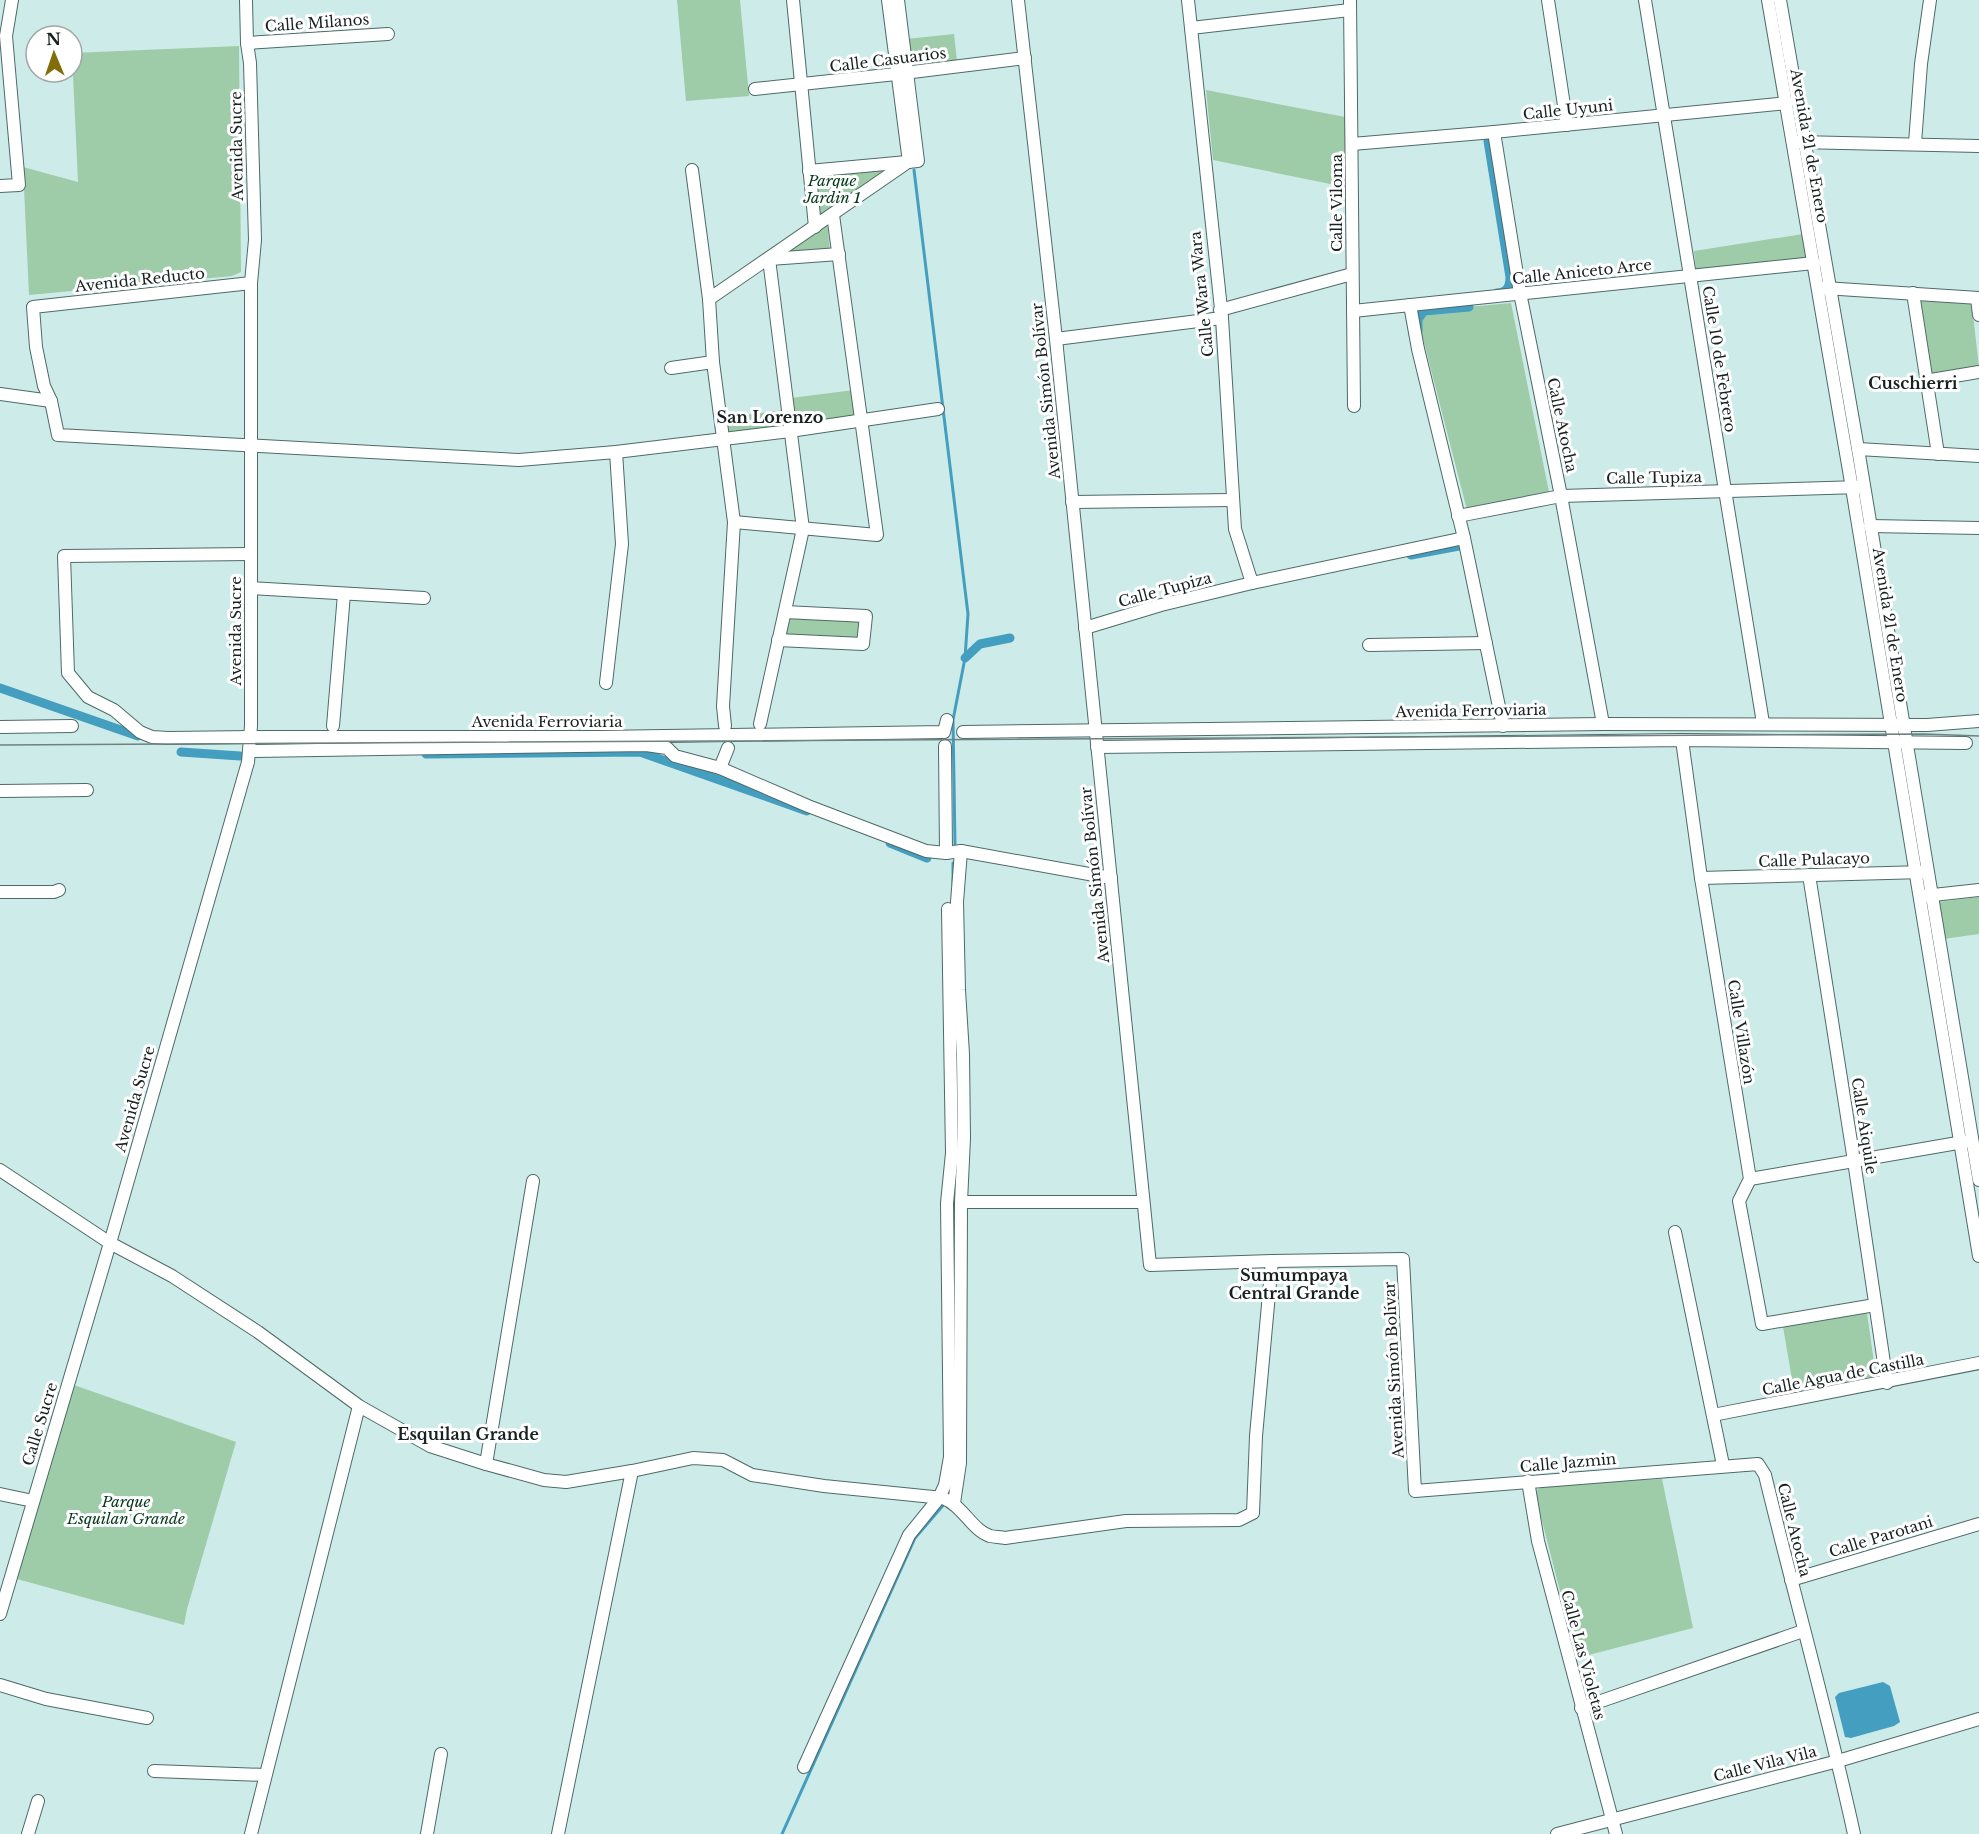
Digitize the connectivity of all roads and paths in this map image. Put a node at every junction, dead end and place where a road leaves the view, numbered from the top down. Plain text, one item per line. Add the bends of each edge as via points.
1 (12, 0) edge
2 (246, 0) edge
3 (793, 0) edge
4 (888, 0) edge
5 (898, 0) edge
6 (1018, 0) edge
7 (1188, 0) edge
8 (1548, 0) edge
9 (1644, 0) edge
10 (1768, 0) edge
11 (1780, 0) edge
12 (1930, 0) edge
13 (1350, 5) edge
14 (1191, 28) junction
15 (388, 34) dead end
16 (247, 43) junction
17 (1025, 58) junction
18 (901, 74) junction
19 (802, 85) junction
20 (755, 89) dead end
21 (1787, 104) junction
22 (1664, 116) junction
23 (1567, 125) junction
24 (1494, 132) junction
25 (1799, 142) junction
26 (1915, 143) junction
27 (1352, 144) junction
28 (1979, 146) edge
29 (914, 162) junction
30 (692, 170) dead end
31 (809, 171) junction
32 (0, 186) edge
33 (833, 215) junction
34 (815, 227) junction
35 (838, 254) junction
36 (769, 259) junction
37 (1814, 262) junction
38 (1352, 274) junction
39 (1690, 276) junction
40 (251, 283) junction
41 (1825, 288) junction
42 (1520, 293) junction
43 (1913, 293) junction
44 (1978, 298) edge
45 (709, 299) junction
46 (1410, 305) junction
47 (1353, 311) junction
48 (1221, 314) junction
49 (1979, 315) edge
50 (1056, 339) junction
51 (713, 362) junction
52 (671, 368) dead end
53 (1979, 372) edge
54 (1925, 381) junction
55 (0, 393) edge
56 (51, 401) junction
57 (1354, 406) dead end
58 (939, 409) dead end
59 (861, 420) junction
60 (790, 431) junction
61 (723, 438) junction
62 (252, 447) junction
63 (1858, 449) junction
64 (616, 452) junction
65 (1938, 454) junction
66 (1979, 456) edge
67 (1858, 487) junction
68 (1726, 491) junction
69 (1561, 495) junction
70 (1233, 500) junction
71 (1072, 502) junction
72 (1458, 516) junction
73 (734, 522) junction
74 (1870, 526) junction
75 (1979, 528) edge
76 (803, 529) junction
77 (1464, 538) junction
78 (251, 554) junction
79 (1251, 583) junction
80 (251, 588) junction
81 (344, 594) junction
82 (424, 598) dead end
83 (785, 612) junction
84 (1085, 628) junction
85 (778, 640) junction
86 (1486, 643) junction
87 (1369, 645) dead end
88 (606, 683) dead end
89 (947, 720) dead end
90 (1979, 721) edge
91 (1763, 723) junction
92 (760, 724) dead end
93 (1603, 724) junction
94 (1897, 724) junction
95 (72, 726) dead end
96 (333, 726) dead end
97 (725, 726) dead end
98 (1503, 726) junction
99 (0, 727) edge
100 (1096, 730) junction
101 (963, 732) dead end
102 (251, 737) junction
103 (1682, 740) junction
104 (1900, 741) junction
105 (1966, 743) dead end
106 (945, 746) dead end
107 (1097, 747) junction
108 (728, 748) dead end
109 (249, 751) junction
110 (720, 768) junction
111 (87, 790) dead end
112 (0, 791) edge
113 (961, 851) junction
114 (946, 852) junction
115 (1922, 872) junction
116 (1809, 875) junction
117 (1111, 878) junction
118 (1701, 878) junction
119 (59, 890) dead end
120 (1979, 890) edge
121 (0, 892) edge
122 (1926, 896) junction
123 (948, 909) dead end
124 (1971, 1141) edge
125 (1854, 1161) junction
126 (0, 1170) edge
127 (1750, 1179) junction
128 (1979, 1180) edge
129 (532, 1181) dead end
130 (961, 1202) junction
131 (1143, 1202) junction
132 (1675, 1232) dead end
133 (110, 1244) junction
134 (1979, 1256) edge
135 (1272, 1261) junction
136 (1875, 1305) junction
137 (1979, 1363) edge
138 (1887, 1383) junction
139 (359, 1406) junction
140 (1713, 1415) junction
141 (486, 1464) junction
142 (1723, 1465) junction
143 (632, 1472) junction
144 (1528, 1481) junction
145 (1415, 1491) joint
146 (0, 1494) edge
147 (947, 1500) junction
148 (33, 1501) junction
149 (1979, 1524) edge
150 (1791, 1580) junction
151 (0, 1614) edge
152 (1803, 1631) junction
153 (0, 1685) edge
154 (1581, 1708) junction
155 (147, 1718) dead end
156 (1979, 1719) edge
157 (441, 1754) dead end
158 (1838, 1761) junction
159 (804, 1767) dead end
160 (154, 1771) dead end
161 (265, 1775) junction
162 (38, 1801) dead end
163 (1612, 1819) junction
164 (28, 1834) edge
165 (251, 1834) edge
166 (427, 1834) edge
167 (558, 1834) edge
168 (1557, 1834) edge
169 (1616, 1834) edge
170 (1854, 1834) edge

1 - 32 street via 6,36 19,185
2 - 16 street, Avenida Sucre
3 - 19 street
4 - 18 street
5 - 18 street
6 - 17 street, Avenida Simón Bolívar
7 - 14 street, Calle Wara Wara
8 - 23 street
9 - 22 street, Calle 10 de Febrero
10 - 21 street, Avenida 21 de Enero
11 - 25 street, Avenida 21 de Enero
12 - 26 street
13 - 14 street
13 - 27 street, Calle Viloma
14 - 48 street, Calle Wara Wara
15 - 16 street, Calle Milanos
16 - 40 street, Avenida Sucre via 255,240
17 - 18 street, Calle Casuarios
17 - 50 street, Avenida Simón Bolívar
18 - 19 street, Calle Casuarios
18 - 29 street
19 - 20 street, Calle Casuarios
19 - 31 street
21 - 22 street, Calle Uyuni
21 - 25 street, Avenida 21 de Enero
22 - 23 street, Calle Uyuni
22 - 39 street, Calle 10 de Febrero
23 - 24 street, Calle Uyuni
24 - 27 street, Calle Uyuni
24 - 42 street, Calle Atocha
25 - 26 street
25 - 37 street, Avenida 21 de Enero
25 - 41 street, Avenida 21 de Enero
26 - 28 street
27 - 38 street, Calle Viloma
29 - 31 street
29 - 33 street via 890,174
30 - 45 street
31 - 34 street
33 - 34 street
33 - 35 street
34 - 36 street
35 - 36 street
35 - 59 street
36 - 45 street
36 - 60 street
37 - 39 street, Calle Aniceto Arce
37 - 41 street, Avenida 21 de Enero
38 - 47 street, Calle Viloma
38 - 48 street
39 - 42 street, Calle Aniceto Arce
39 - 68 street, Calle 10 de Febrero
40 - 56 street, Avenida Reducto via 33,307 36,347
40 - 62 street, Avenida Sucre
41 - 43 street
41 - 63 street, Avenida 21 de Enero
41 - 67 street, Avenida 21 de Enero
42 - 46 street, Calle Aniceto Arce
42 - 69 street, Calle Atocha
43 - 44 street
43 - 54 street
44 - 49 street
45 - 51 street
46 - 47 street, Calle Aniceto Arce
46 - 72 street
47 - 57 street, Calle Viloma
48 - 50 street
48 - 70 street, Calle Wara Wara
50 - 71 street, Avenida Simón Bolívar
51 - 52 street
51 - 61 street
53 - 54 street
54 - 65 street
55 - 56 street
56 - 62 street via 58,435
58 - 59 street
59 - 60 street
59 - 76 street via 877,535
60 - 61 street
60 - 76 street
61 - 64 street
61 - 73 street
62 - 64 street via 519,460
62 - 78 street, Avenida Sucre
63 - 65 street
63 - 67 street, Avenida 21 de Enero
64 - 88 street via 622,544
65 - 66 street
67 - 68 street, Calle Tupiza
67 - 74 street, Avenida 21 de Enero
67 - 94 street, Avenida 21 de Enero
68 - 69 street, Calle Tupiza
68 - 91 street, Calle 10 de Febrero
69 - 72 street, Calle Tupiza
69 - 93 street, Calle Atocha
70 - 71 street
70 - 79 street, Calle Wara Wara via 1236,529
71 - 84 street, Avenida Simón Bolívar
72 - 77 street
73 - 76 street
73 - 97 street
74 - 75 street
74 - 94 street, Avenida 21 de Enero
76 - 83 street
77 - 79 street, Calle Tupiza
77 - 86 street
78 - 80 street, Avenida Sucre
78 - 102 street, Avenida Ferroviaria via 64,556 68,673 88,697 152,737
79 - 84 street, Calle Tupiza
80 - 81 street
80 - 102 street, Avenida Sucre
81 - 82 street
81 - 96 street
83 - 85 street
83 - 85 street via 866,616 863,644
84 - 100 street, Avenida Simón Bolívar
85 - 92 street
86 - 87 street
86 - 98 street
89 - 102 street, Avenida Ferroviaria via 944,732
90 - 94 street, Avenida Ferroviaria
91 - 93 street, Avenida Ferroviaria
91 - 94 street, Avenida Ferroviaria
93 - 98 street, Avenida Ferroviaria
94 - 104 street, Avenida 21 de Enero
95 - 99 street
98 - 100 street, Avenida Ferroviaria
100 - 101 street, Avenida Ferroviaria
100 - 107 street, Avenida Simón Bolívar
102 - 109 street, Avenida Sucre
103 - 104 street, Avenida Ferroviaria
103 - 107 street, Avenida Ferroviaria
103 - 118 street, Calle Villazón
104 - 105 street, Avenida Ferroviaria
104 - 115 street, Avenida 21 de Enero
106 - 114 street
107 - 117 street, Avenida Simón Bolívar
108 - 110 street
109 - 110 street, Avenida Ferroviaria via 646,745 667,748 675,756
109 - 133 street, Avenida Sucre
110 - 114 street, Avenida Ferroviaria via 926,851
111 - 112 street
113 - 114 street, Avenida Ferroviaria
113 - 117 street, Avenida Ferroviaria
113 - 130 street via 957,902 964,1138
115 - 116 street, Calle Pulacayo
115 - 122 street, Avenida 21 de Enero
116 - 118 street, Calle Pulacayo
116 - 125 street, Calle Aiquile
117 - 131 street, Avenida Simón Bolívar
118 - 127 street, Calle Villazón
119 - 121 street
120 - 122 street
122 - 124 street, Avenida 21 de Enero
123 - 147 street via 951,1153 947,1203 950,1457 945,1485
124 - 125 street
124 - 128 street, Avenida 21 de Enero
124 - 134 street, Avenida 21 de Enero
125 - 127 street
125 - 136 street, Calle Aiquile
126 - 133 street
127 - 136 street via 1738,1201 1762,1324
129 - 141 street
130 - 131 street
130 - 147 street via 960,1463
131 - 135 street, Avenida Simón Bolívar via 1150,1265
132 - 140 street
133 - 139 street via 172,1276 258,1332
133 - 148 street, Calle Sucre
135 - 145 street, Avenida Simón Bolívar via 1403,1259
135 - 147 street via 1253,1514 1239,1520 1126,1521 1005,1538 982,1532
136 - 138 street, Calle Aiquile
137 - 138 street, Calle Agua de Castilla
138 - 140 street, Calle Agua de Castilla
139 - 141 street via 430,1446
139 - 161 street
140 - 142 street
141 - 143 street via 566,1482
142 - 144 street, Calle Jazmin
142 - 150 street, Calle Atocha via 1758,1464 1765,1475
143 - 147 street via 693,1458 723,1460 752,1475
143 - 167 street
144 - 145 street, Calle Jazmin
144 - 154 street, Calle Las Violetas via 1538,1541
146 - 148 street
147 - 159 street via 909,1535
148 - 151 street, Calle Sucre
149 - 150 street, Calle Parotani
150 - 152 street, Calle Atocha
152 - 154 street
152 - 158 street, Calle Atocha
153 - 155 street via 46,1699
154 - 163 street, Calle Las Violetas
156 - 158 street, Calle Vila Vila
157 - 166 street
158 - 163 street, Calle Vila Vila
158 - 170 street, Calle Atocha
160 - 161 street
161 - 165 street
162 - 164 street
163 - 168 street, Calle Vila Vila
163 - 169 street, Calle Las Violetas

